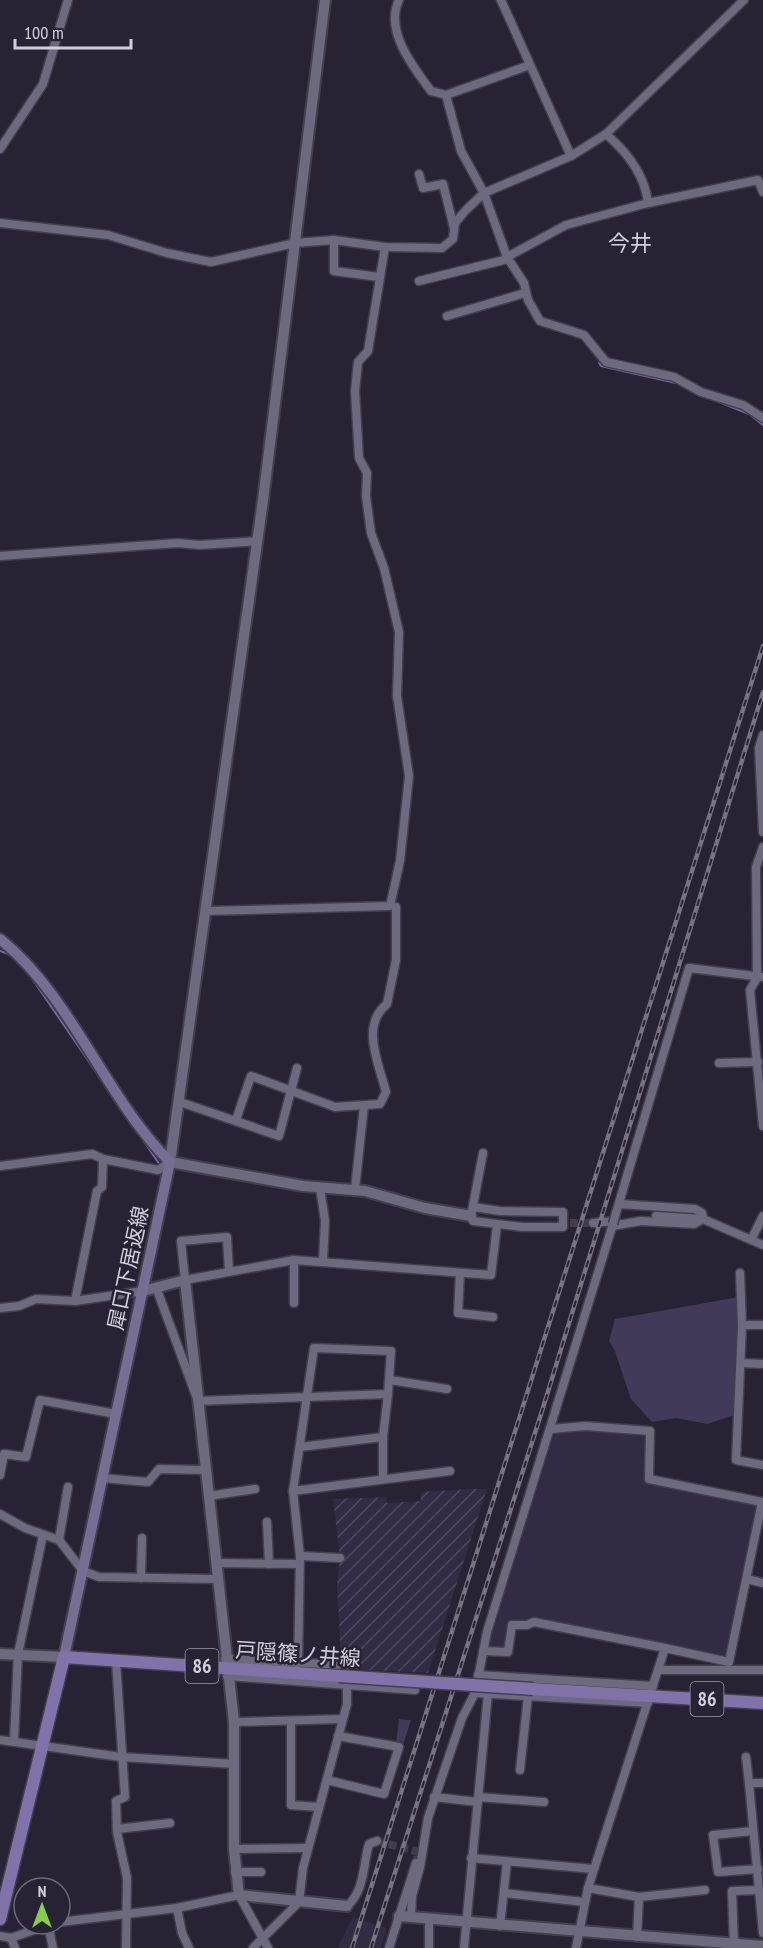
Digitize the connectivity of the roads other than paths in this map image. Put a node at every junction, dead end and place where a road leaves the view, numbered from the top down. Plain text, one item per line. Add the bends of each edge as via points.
1 (68, 0) edge
2 (325, 0) edge
3 (399, 0) edge
4 (501, 0) edge
5 (744, 0) edge
6 (530, 65) junction
7 (446, 94) junction
8 (606, 134) junction
9 (0, 149) edge
10 (571, 156) junction
11 (419, 174) dead end
12 (760, 178) edge
13 (763, 192) edge
14 (484, 193) junction
15 (648, 203) junction
16 (0, 223) edge
17 (454, 228) junction
18 (334, 240) junction
19 (295, 243) junction
20 (385, 247) junction
21 (508, 258) junction
22 (379, 277) junction
23 (419, 281) dead end
24 (525, 293) junction
25 (447, 316) dead end
26 (763, 418) edge
27 (258, 541) junction
28 (0, 556) edge
29 (763, 735) edge
30 (763, 832) edge
31 (763, 847) edge
32 (759, 867) edge
33 (396, 907) dead end
34 (206, 911) junction
35 (0, 939) edge
36 (760, 977) edge
37 (758, 1062) junction
38 (719, 1063) dead end
39 (297, 1068) dead end
40 (761, 1072) edge
41 (290, 1091) junction
42 (762, 1097) edge
43 (180, 1102) junction
44 (364, 1106) junction
45 (236, 1120) junction
46 (763, 1126) edge
47 (483, 1153) dead end
48 (103, 1159) junction
49 (170, 1162) junction
50 (0, 1166) edge
51 (320, 1188) junction
52 (355, 1189) junction
53 (619, 1204) junction
54 (472, 1211) junction
55 (763, 1216) edge
56 (703, 1219) junction
57 (558, 1223) tunnel mouth
58 (593, 1223) tunnel mouth
59 (497, 1225) junction
60 (612, 1225) junction
61 (751, 1240) junction
62 (763, 1245) edge
63 (294, 1260) junction
64 (323, 1261) junction
65 (229, 1272) junction
66 (460, 1273) junction
67 (740, 1273) dead end
68 (185, 1280) junction
69 (156, 1287) junction
70 (142, 1290) junction
71 (75, 1300) junction
72 (294, 1303) dead end
73 (0, 1308) edge
74 (493, 1317) dead end
75 (742, 1325) junction
76 (763, 1325) edge
77 (741, 1363) junction
78 (763, 1364) edge
79 (390, 1380) junction
80 (447, 1389) dead end
81 (388, 1394) junction
82 (306, 1399) junction
83 (198, 1401) junction
84 (116, 1414) junction
85 (551, 1429) junction
86 (383, 1437) junction
87 (300, 1447) junction
88 (763, 1465) edge
89 (205, 1470) junction
90 (450, 1472) dead end
91 (0, 1475) edge
92 (102, 1478) junction
93 (383, 1479) junction
94 (68, 1487) dead end
95 (255, 1489) dead end
96 (293, 1491) junction
97 (208, 1496) junction
98 (0, 1514) edge
99 (267, 1522) dead end
100 (43, 1535) junction
101 (142, 1538) dead end
102 (59, 1539) junction
103 (340, 1558) dead end
104 (299, 1560) junction
105 (216, 1563) junction
106 (269, 1564) junction
107 (83, 1571) junction
108 (141, 1578) junction
109 (217, 1579) junction
110 (747, 1579) junction
111 (763, 1583) edge
112 (665, 1648) junction
113 (483, 1651) junction
114 (0, 1654) edge
115 (18, 1654) junction
116 (64, 1657) junction
117 (116, 1661) junction
118 (298, 1663) junction
119 (729, 1666) junction
120 (226, 1668) junction
121 (658, 1670) junction
122 (763, 1670) edge
123 (478, 1675) junction
124 (343, 1680) junction
125 (416, 1690) dead end
126 (530, 1692) junction
127 (475, 1693) junction
128 (488, 1693) junction
129 (650, 1695) junction
130 (763, 1703) edge
131 (342, 1719) junction
132 (291, 1721) junction
133 (234, 1722) junction
134 (338, 1736) junction
135 (0, 1740) edge
136 (14, 1741) junction
137 (42, 1745) junction
138 (121, 1757) junction
139 (746, 1757) dead end
140 (235, 1764) junction
141 (519, 1770) dead end
142 (327, 1780) junction
143 (749, 1783) junction
144 (763, 1783) edge
145 (434, 1797) junction
146 (478, 1799) junction
147 (544, 1802) dead end
148 (318, 1807) junction
149 (752, 1813) junction
150 (763, 1813) edge
151 (170, 1823) dead end
152 (117, 1829) junction
153 (753, 1831) junction
154 (377, 1841) dead end
155 (308, 1848) junction
156 (234, 1849) junction
157 (471, 1858) junction
158 (760, 1859) edge
159 (507, 1862) junction
160 (416, 1863) dead end
161 (593, 1869) junction
162 (758, 1869) junction
163 (235, 1872) junction
164 (261, 1872) dead end
165 (588, 1888) junction
166 (705, 1890) dead end
167 (759, 1890) junction
168 (504, 1893) junction
169 (239, 1895) junction
170 (639, 1897) junction
171 (762, 1900) edge
172 (299, 1902) junction
173 (584, 1902) junction
174 (347, 1906) joint
175 (177, 1908) junction
176 (126, 1914) junction
177 (0, 1915) edge
178 (399, 1916) junction
179 (411, 1918) junction
180 (429, 1920) junction
181 (72, 1921) edge
182 (465, 1923) junction
183 (500, 1926) junction
184 (577, 1932) junction
185 (763, 1933) edge
186 (0, 1936) edge
187 (17, 1936) edge
188 (263, 1937) junction
189 (637, 1937) junction
190 (11, 1938) junction
191 (734, 1945) junction
192 (720, 1946) edge
193 (763, 1946) edge
194 (15, 1948) edge
195 (126, 1948) edge
196 (189, 1948) edge
197 (253, 1948) edge
198 (268, 1948) edge
199 (389, 1948) edge
200 (429, 1948) edge
201 (464, 1948) edge
202 (576, 1948) edge

1 - 9 street via 43,84
2 - 19 street
3 - 7 street via 395,8 397,32 410,62 431,91
4 - 6 street
5 - 8 street
6 - 7 street
6 - 10 street
7 - 14 street via 461,151
8 - 10 street
8 - 15 street via 641,176
10 - 14 street
11 - 17 street via 423,188 443,184
12 - 13 street
12 - 15 street
14 - 17 street
14 - 21 street
15 - 21 street via 566,225
16 - 19 street via 108,235 161,252 212,262
17 - 20 street via 453,239 442,248
18 - 19 street
18 - 20 street
18 - 22 street via 334,271
19 - 27 street
20 - 22 street
21 - 23 street
21 - 24 street via 524,283
22 - 34 street via 368,351 358,362 355,392 359,458 367,473 371,533 399,632 397,696 408,776 400,861 390,906
24 - 25 street
24 - 26 street via 540,321 584,335 606,362 674,377 701,392 743,405
27 - 28 street via 168,543
27 - 34 street
29 - 30 street via 759,748
31 - 32 street
32 - 36 street
33 - 44 street via 396,960 387,1004 373,1021 386,1092 380,1104
34 - 43 street
35 - 49 main road via 30,965 130,1114
36 - 37 street via 750,990
36 - 53 street via 689,968
37 - 38 street
37 - 40 street
39 - 41 street
40 - 42 street
41 - 44 street via 335,1107
41 - 45 street via 251,1076
41 - 45 street via 279,1136
42 - 46 street
43 - 45 street
43 - 49 street
44 - 52 street
47 - 54 street
48 - 49 street via 158,1170
48 - 50 street via 92,1154
48 - 71 street via 102,1187
49 - 51 street
49 - 70 main road, 犀口下居返線
51 - 52 street
51 - 64 street via 325,1221
52 - 54 street via 449,1214
53 - 56 street via 695,1209
53 - 60 street, bridge
54 - 57 street via 513,1222
54 - 59 street via 473,1221
54 - 59 street via 563,1212 563,1227
55 - 61 street
56 - 58 street via 645,1216
56 - 60 street via 694,1224 641,1221
56 - 61 street
59 - 66 street via 492,1275
60 - 85 street
61 - 62 street
63 - 64 street
63 - 65 street
63 - 72 street
64 - 66 street
65 - 68 street
65 - 68 street via 227,1237 181,1241
66 - 74 street via 458,1313
67 - 75 street
68 - 69 street
68 - 83 street
69 - 70 street
69 - 83 street
70 - 71 street
70 - 84 main road, 犀口下居返線
71 - 73 street via 36,1299
75 - 76 street
75 - 77 street
77 - 78 street
77 - 88 street via 736,1460
79 - 80 street
79 - 81 street
79 - 82 street via 391,1351 314,1348
81 - 82 street
81 - 86 street
82 - 83 street
82 - 87 street
83 - 89 street
84 - 91 street via 40,1400 26,1457 4,1454
84 - 92 main road, 犀口下居返線
85 - 110 street via 585,1426 650,1431 649,1479 762,1502
85 - 113 street
86 - 87 street
86 - 93 street
87 - 96 street
89 - 92 street via 159,1469 148,1482
89 - 97 street
90 - 93 street
92 - 107 main road, 犀口下居返線
93 - 96 street
94 - 102 street via 62,1497
95 - 97 street
96 - 104 street
97 - 105 street
98 - 100 street
99 - 106 street
100 - 102 street
100 - 115 street
101 - 108 street
102 - 107 street
103 - 104 street
104 - 106 street
104 - 118 street
105 - 106 street
105 - 109 street
107 - 108 street via 99,1577
107 - 116 main road, 犀口下居返線
108 - 109 street
109 - 120 street
110 - 111 street
110 - 119 street
112 - 113 street via 534,1622 512,1625 508,1652
112 - 119 street
112 - 121 street
113 - 123 street
114 - 115 street
115 - 116 street
115 - 136 street
116 - 117 main road, 戸隠篠ノ井線 / 86
116 - 137 main road
117 - 120 main road, 戸隠篠ノ井線 / 86
117 - 138 street
118 - 120 street
118 - 124 street via 346,1665
119 - 121 street
119 - 122 street
120 - 124 main road, 戸隠篠ノ井線 / 86
120 - 133 street
121 - 129 street
123 - 127 street
123 - 129 street
124 - 125 street
124 - 126 main road, 戸隠篠ノ井線 / 86, bridge
124 - 131 street via 346,1704
126 - 128 street
126 - 129 main road, 戸隠篠ノ井線 / 86
126 - 141 street
127 - 128 street
127 - 145 street via 466,1707
128 - 146 street
129 - 130 main road, 戸隠篠ノ井線 / 86
129 - 161 street
131 - 132 street
131 - 134 street
132 - 133 street
132 - 148 street via 291,1805
133 - 140 street
134 - 142 street
134 - 142 street via 399,1748 384,1794
135 - 136 street
136 - 137 street
137 - 138 street
137 - 177 main road
138 - 140 street
138 - 152 street via 125,1797 116,1801
139 - 143 street
140 - 156 street
142 - 148 street
143 - 144 street
143 - 149 street
145 - 146 street
145 - 179 street via 413,1888
146 - 147 street
146 - 157 street
148 - 155 street
149 - 150 street
149 - 153 street
151 - 152 street
152 - 176 street via 127,1878
153 - 158 street
153 - 162 street via 713,1835 718,1872
154 - 174 street via 369,1844 363,1875
155 - 156 street
155 - 172 street
156 - 163 street
157 - 159 street
157 - 182 street
158 - 162 street
159 - 161 street
159 - 168 street
160 - 178 street
161 - 165 street
162 - 167 street
163 - 164 street
163 - 169 street
165 - 170 street
165 - 173 street
166 - 170 street
167 - 171 street
167 - 191 street via 732,1891
168 - 173 street
168 - 183 street
169 - 172 street
169 - 175 street
169 - 188 street
170 - 189 street
171 - 185 street
172 - 174 street
172 - 188 street
173 - 184 street
175 - 176 street
175 - 196 street
176 - 181 street
176 - 195 street
178 - 179 street
178 - 199 street
179 - 180 street
180 - 182 street
180 - 200 street
182 - 183 street
182 - 201 street
183 - 184 street
184 - 189 street
184 - 202 street
186 - 190 street
187 - 190 street
188 - 197 street
188 - 198 street
189 - 192 street
190 - 194 street
191 - 192 street
191 - 193 street

